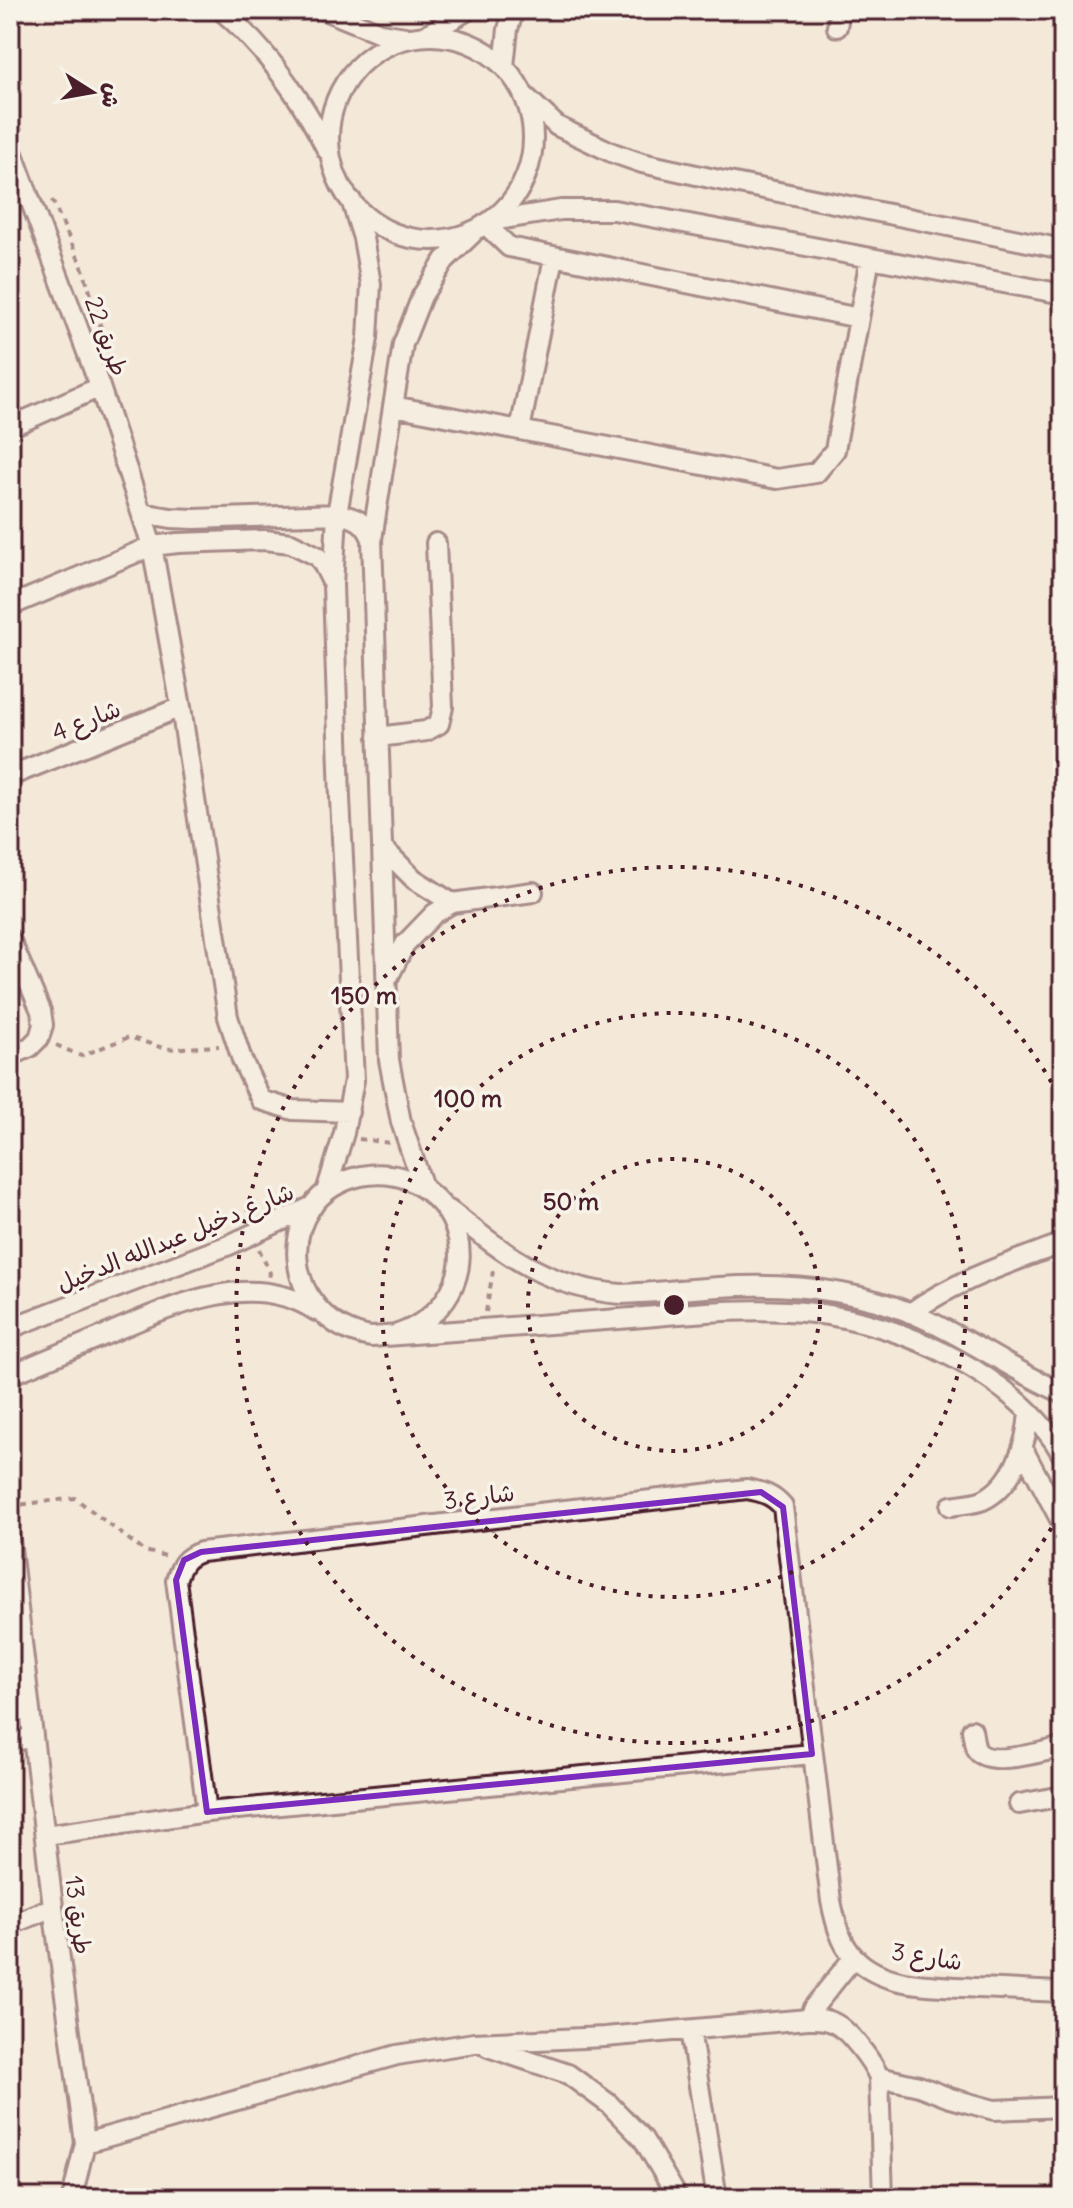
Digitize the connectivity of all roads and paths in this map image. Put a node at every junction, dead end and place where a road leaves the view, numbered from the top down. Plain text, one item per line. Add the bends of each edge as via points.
1 (221, 10) edge
2 (324, 10) edge
3 (468, 10) edge
4 (514, 10) edge
5 (416, 37) junction
6 (504, 66) junction
7 (523, 94) junction
8 (10, 107) edge
9 (18, 142) edge
10 (331, 158) junction
11 (18, 190) edge
12 (51, 197) dead end
13 (351, 200) junction
14 (484, 224) junction
15 (1063, 249) edge
16 (554, 257) junction
17 (870, 258) junction
18 (1063, 294) edge
19 (859, 318) junction
20 (111, 359) dead end
21 (362, 374) junction
22 (397, 384) junction
23 (100, 387) junction
24 (393, 406) junction
25 (10, 427) edge
26 (520, 430) junction
27 (142, 513) junction
28 (337, 514) junction
29 (372, 539) junction
30 (436, 543) dead end
31 (152, 546) junction
32 (333, 585) junction
33 (10, 606) edge
34 (181, 707) junction
35 (378, 737) junction
36 (10, 776) edge
37 (382, 847) junction
38 (533, 892) dead end
39 (452, 903) junction
40 (10, 939) edge
41 (386, 982) junction
42 (39, 1038) junction
43 (237, 1046) junction
44 (10, 1056) edge
45 (349, 1112) junction
46 (344, 1133) junction
47 (408, 1139) junction
48 (423, 1187) junction
49 (326, 1192) junction
50 (442, 1204) junction
51 (313, 1206) junction
52 (252, 1234) junction
53 (1063, 1243) edge
54 (498, 1247) junction
55 (268, 1292) junction
56 (910, 1313) junction
57 (324, 1316) junction
58 (10, 1328) edge
59 (483, 1330) junction
60 (395, 1335) junction
61 (16, 1372) edge
62 (10, 1393) edge
63 (1063, 1393) edge
64 (1029, 1412) junction
65 (1023, 1449) junction
66 (1063, 1456) edge
67 (10, 1506) edge
68 (951, 1506) dead end
69 (1063, 1525) edge
70 (10, 1540) edge
71 (184, 1560) junction
72 (18, 1670) edge
73 (972, 1730) dead end
74 (33, 1738) junction
75 (10, 1741) edge
76 (1063, 1747) edge
77 (812, 1754) junction
78 (1063, 1796) edge
79 (1019, 1804) dead end
80 (207, 1812) junction
81 (45, 1835) junction
82 (53, 1907) junction
83 (10, 1918) edge
84 (10, 1924) edge
85 (854, 1957) junction
86 (1063, 1992) edge
87 (808, 2019) junction
88 (690, 2030) junction
89 (474, 2043) junction
90 (879, 2077) junction
91 (1063, 2107) edge
92 (85, 2143) junction
93 (72, 2198) edge
94 (678, 2198) edge
95 (717, 2198) edge
96 (883, 2198) edge

1 - 10 street via 282,76
2 - 5 street via 380,33
3 - 5 street
4 - 6 street
5 - 6 street via 459,39
5 - 10 street via 376,51 341,90 330,123
6 - 7 street
7 - 14 street via 532,128 530,163 515,195
7 - 15 street via 557,126 642,163
8 - 9 path
9 - 11 street, طريق 22
10 - 13 street
11 - 23 street, طريق 22
12 - 20 path via 83,269
13 - 14 street via 373,222 401,235 448,238
13 - 21 street via 371,284
14 - 16 street via 509,247
14 - 17 street via 561,210 614,210
14 - 22 street via 445,260 422,296 403,344
16 - 19 street
16 - 26 street
17 - 18 street
17 - 19 street
19 - 26 street via 835,450 816,473 777,479
21 - 22 street
21 - 28 street
22 - 24 street
23 - 25 street
23 - 27 street, طريق 22
24 - 26 street
24 - 29 street
27 - 28 street via 195,519
27 - 31 street, طريق 22
28 - 29 street via 360,520
28 - 32 street
29 - 35 street
30 - 35 street via 443,707 439,724 426,731
31 - 32 street via 291,543 317,556
31 - 33 street
31 - 34 street, طريق 22
32 - 45 street via 354,1080
34 - 36 street, شارع 4
34 - 43 street, طريق 22 via 228,1017
35 - 37 street
37 - 39 street via 414,879
37 - 41 street
38 - 39 street
39 - 41 street via 405,944
40 - 42 street via 41,1011
41 - 47 street via 389,1060
42 - 43 path via 81,1056 129,1037 166,1049
42 - 44 street
43 - 45 street, طريق 22 via 261,1100 293,1110
45 - 46 street
46 - 47 path via 393,1144
46 - 49 street
47 - 48 street
48 - 49 street via 400,1176 374,1173
48 - 50 street
49 - 51 street
50 - 54 street
50 - 60 street via 460,1251 454,1284 436,1312
51 - 52 street, شارع دخيل عبدالله الدخيل
51 - 57 street via 300,1234 297,1264 306,1292
52 - 55 path via 270,1273
52 - 58 street, شارع دخيل عبدالله الدخيل
53 - 56 street via 969,1278
54 - 56 street via 546,1277 597,1292 804,1287
54 - 59 path
55 - 57 street via 301,1301
55 - 61 street via 211,1295 174,1305
56 - 63 street
57 - 60 street via 357,1334
59 - 60 street
59 - 64 street via 731,1311 815,1313 889,1331 957,1359
61 - 62 street
64 - 65 street
64 - 66 street
65 - 68 street via 994,1493
65 - 69 street
67 - 71 path via 75,1498 144,1551
70 - 72 street, طريق 13
71 - 77 street, شارع 3 via 201,1552 747,1489 761,1492 783,1507
71 - 80 street via 176,1580
72 - 74 street, طريق 13
73 - 76 street via 977,1750 996,1760
74 - 75 street
74 - 81 street, طريق 13
77 - 80 street
77 - 85 street, شارع 3 via 835,1921
78 - 79 street
80 - 81 street
81 - 82 street, طريق 13
82 - 84 street
82 - 92 street, طريق 13
83 - 84 street
85 - 86 street, شارع 3 via 871,1970 919,1984
85 - 87 street
87 - 88 street
87 - 90 street via 824,2019 843,2029
88 - 89 street
88 - 95 street
89 - 92 street via 397,2055
89 - 94 street via 568,2074 609,2104 643,2139
90 - 91 street via 994,2110
90 - 96 street
92 - 93 street, طريق 13

